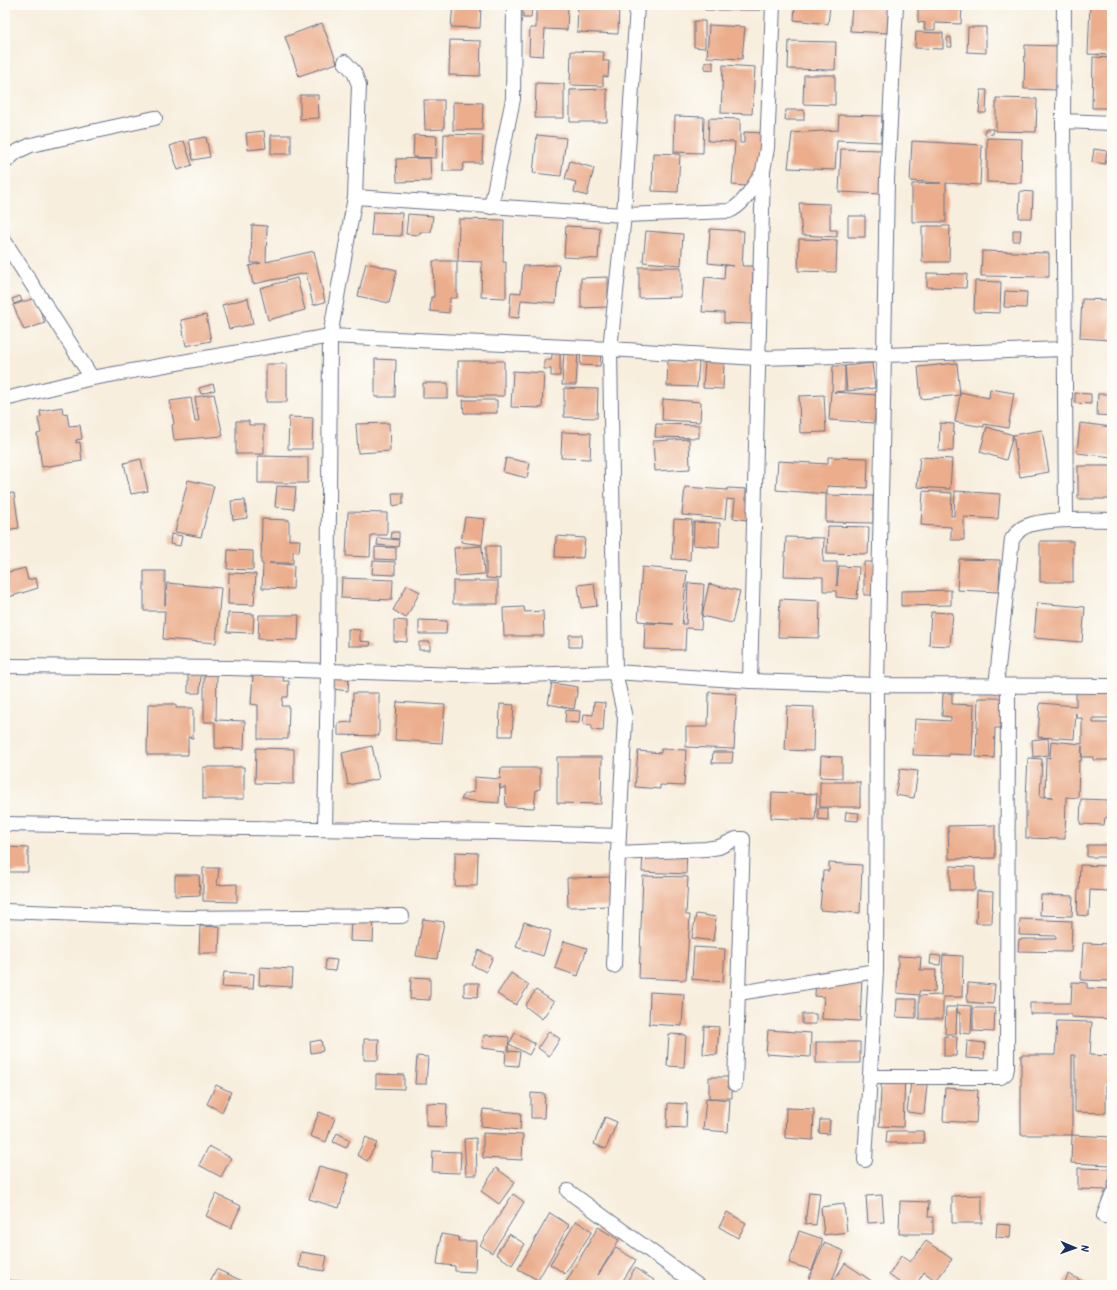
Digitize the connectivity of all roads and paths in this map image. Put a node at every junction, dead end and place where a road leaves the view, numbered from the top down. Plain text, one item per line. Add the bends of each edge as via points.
1 (514, 5) edge
2 (637, 5) edge
3 (773, 5) edge
4 (896, 5) edge
5 (1064, 5) edge
6 (345, 62) dead end
7 (155, 118) dead end
8 (1064, 120) junction
9 (1112, 123) edge
10 (5, 162) edge
11 (763, 171) junction
12 (355, 197) junction
13 (491, 206) junction
14 (624, 215) junction
15 (5, 242) edge
16 (330, 336) junction
17 (610, 349) junction
18 (1065, 349) junction
19 (884, 355) junction
20 (757, 358) junction
21 (92, 378) junction
22 (5, 399) edge
23 (1066, 520) junction
24 (1112, 520) edge
25 (5, 666) edge
26 (328, 671) junction
27 (615, 672) junction
28 (750, 681) junction
29 (877, 686) junction
30 (1002, 686) junction
31 (1112, 686) edge
32 (5, 824) edge
33 (325, 829) junction
34 (619, 836) junction
35 (618, 853) junction
36 (5, 911) edge
37 (402, 916) dead end
38 (614, 966) dead end
39 (876, 971) junction
40 (739, 993) junction
41 (870, 1077) junction
42 (735, 1084) dead end
43 (865, 1160) dead end
44 (568, 1191) dead end
45 (1112, 1195) edge
46 (1104, 1216) dead end
47 (697, 1285) edge

1 - 13 street via 513,99
2 - 14 street
3 - 11 street via 767,148
4 - 19 street via 887,179
5 - 8 street
6 - 12 street via 354,72 359,85
7 - 10 street via 32,145 16,152
8 - 9 street
8 - 18 street
11 - 14 street via 742,203 729,211
11 - 20 street
12 - 13 street
12 - 16 street
13 - 14 street
14 - 17 street
15 - 21 street
16 - 17 street
16 - 21 street
16 - 26 street
17 - 20 street
17 - 27 street
18 - 19 street
18 - 23 street
19 - 20 street
19 - 29 street
20 - 28 street
21 - 22 street
23 - 24 street
23 - 30 street via 1029,525 1012,539
25 - 26 street
26 - 27 street via 492,676
26 - 33 street
27 - 28 street
27 - 34 street via 625,718
28 - 29 street
29 - 30 street
29 - 39 street
30 - 31 street
30 - 41 street via 1006,1072 1001,1077
32 - 33 street
33 - 34 street
34 - 35 street
35 - 38 street
35 - 40 street via 706,849 736,839 744,839
36 - 37 street via 183,918
39 - 40 street
39 - 41 street
40 - 42 street
41 - 43 street
44 - 47 street
45 - 46 street

